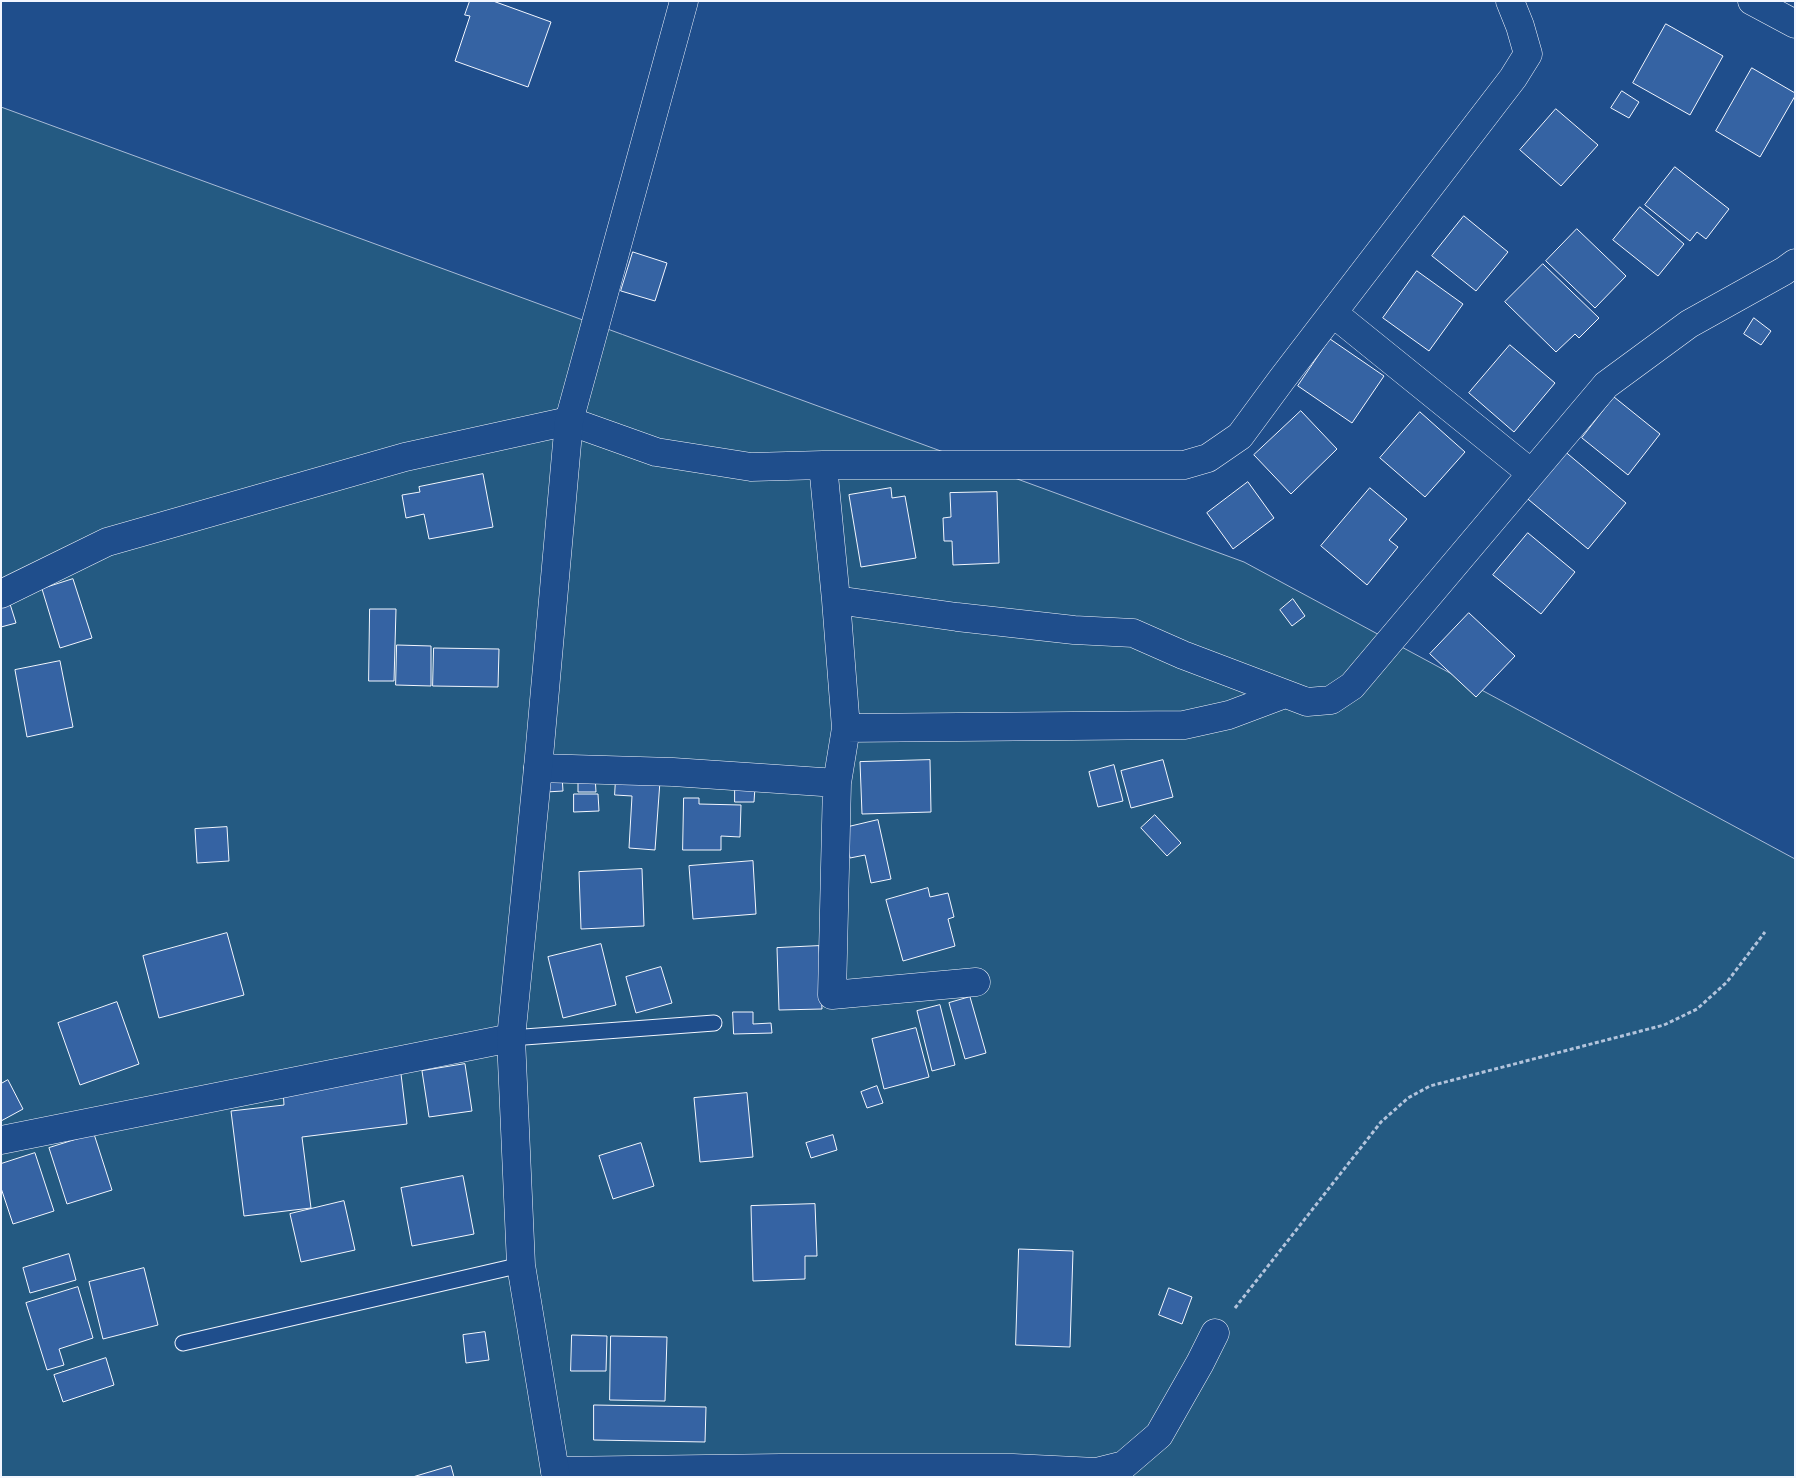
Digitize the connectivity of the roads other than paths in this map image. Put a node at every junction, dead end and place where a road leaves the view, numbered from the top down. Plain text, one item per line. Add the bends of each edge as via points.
1 (684, 1) edge
2 (1510, 1) edge
3 (1752, 1) edge
4 (1795, 24) edge
5 (1795, 263) edge
6 (1333, 313) junction
7 (568, 422) junction
8 (823, 466) junction
9 (1531, 473) junction
10 (1, 594) edge
11 (836, 600) junction
12 (1285, 694) junction
13 (846, 728) junction
14 (538, 768) junction
15 (837, 783) junction
16 (976, 982) dead end
17 (714, 1022) dead end
18 (511, 1038) junction
19 (1, 1140) edge
20 (521, 1265) junction
21 (1215, 1333) road end
22 (183, 1343) dead end
23 (1124, 1471) edge
24 (556, 1474) edge

1 - 7 street
2 - 6 street via 1528,54
3 - 4 street
5 - 9 street via 1689,324 1606,385
6 - 8 street via 1240,436 1208,458 1184,465
6 - 9 street
7 - 8 street via 656,452 751,467
7 - 10 street via 405,457 107,542
7 - 14 street
8 - 11 street
9 - 12 street via 1352,686 1331,700 1307,702
11 - 12 street via 1074,630 1133,633
11 - 13 street
12 - 13 street via 1229,715 1184,725
13 - 15 street
14 - 15 street via 673,772
14 - 18 street
15 - 16 street via 832,995
17 - 18 lane
18 - 19 street
18 - 20 street
20 - 22 lane
20 - 24 street
21 - 23 street via 1159,1436
23 - 24 street via 781,1468

